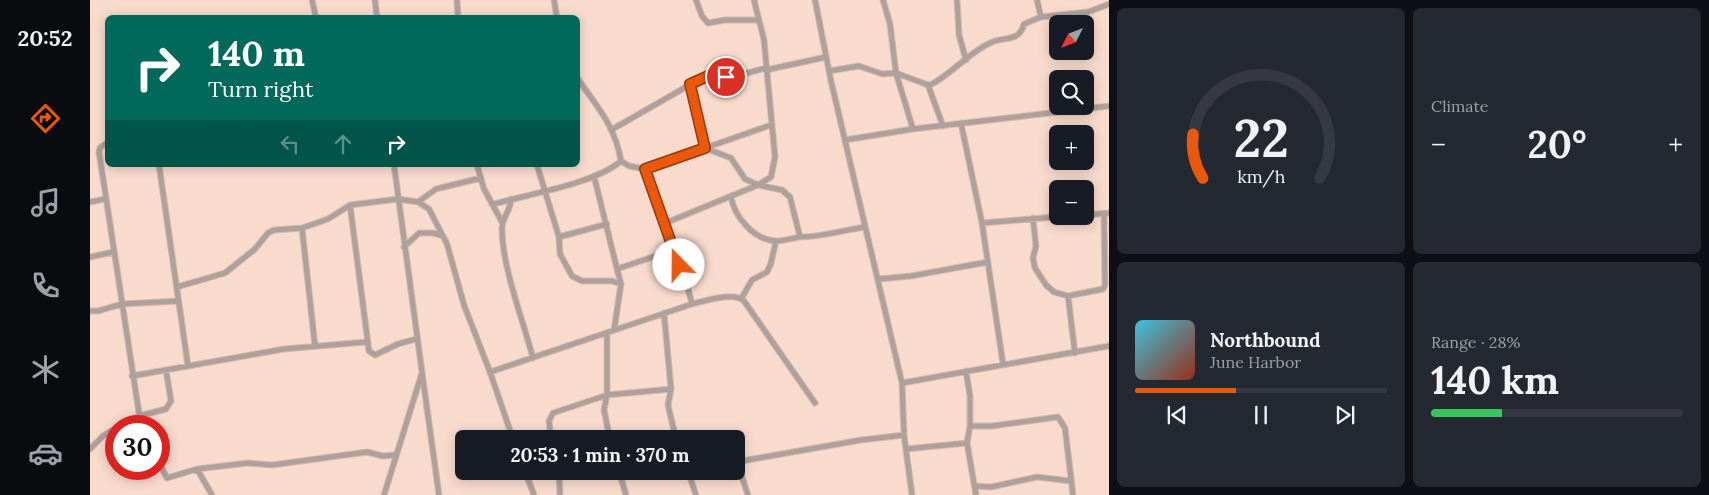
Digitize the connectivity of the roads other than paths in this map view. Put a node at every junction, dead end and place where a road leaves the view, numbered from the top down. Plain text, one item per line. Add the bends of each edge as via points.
1 (312, 0) edge
2 (375, 0) edge
3 (457, 0) edge
4 (554, 0) edge
5 (696, 0) edge
6 (754, 0) edge
7 (816, 0) edge
8 (884, 0) edge
9 (957, 0) edge
10 (1037, 0) edge
11 (1109, 4) edge
12 (315, 15) edge
13 (376, 15) edge
14 (458, 15) edge
15 (556, 15) edge
16 (1042, 17) junction
17 (758, 20) junction
18 (826, 57) junction
19 (966, 60) junction
20 (766, 69) junction
21 (829, 72) junction
22 (896, 73) junction
23 (580, 84) edge
24 (690, 84) junction
25 (928, 85) junction
26 (1109, 106) edge
27 (961, 123) junction
28 (771, 125) junction
29 (943, 126) junction
30 (913, 128) junction
31 (611, 130) junction
32 (845, 140) junction
33 (105, 144) edge
34 (705, 148) junction
35 (621, 161) junction
36 (159, 167) edge
37 (394, 167) edge
38 (478, 167) edge
39 (538, 167) edge
40 (645, 169) junction
41 (594, 176) junction
42 (481, 178) junction
43 (758, 185) junction
44 (545, 191) junction
45 (731, 196) junction
46 (106, 199) junction
47 (398, 199) junction
48 (512, 199) junction
49 (90, 202) edge
50 (418, 202) junction
51 (494, 204) junction
52 (350, 206) junction
53 (1107, 213) edge
54 (1094, 214) edge
55 (1049, 217) edge
56 (1033, 218) junction
57 (502, 222) junction
58 (982, 223) junction
59 (607, 224) junction
60 (663, 224) junction
61 (865, 227) junction
62 (302, 228) junction
63 (443, 236) junction
64 (559, 237) junction
65 (800, 237) junction
66 (776, 241) junction
67 (404, 247) junction
68 (673, 250) junction
69 (113, 252) junction
70 (90, 257) edge
71 (988, 262) junction
72 (617, 269) junction
73 (879, 279) junction
74 (621, 284) junction
75 (177, 287) junction
76 (1068, 296) junction
77 (741, 298) junction
78 (178, 301) junction
79 (122, 304) junction
80 (692, 304) junction
81 (90, 310) edge
82 (664, 313) junction
83 (614, 330) junction
84 (607, 333) junction
85 (416, 339) junction
86 (366, 342) junction
87 (315, 346) junction
88 (1109, 346) edge
89 (1075, 353) junction
90 (533, 358) junction
91 (1003, 364) junction
92 (188, 366) junction
93 (166, 370) junction
94 (422, 372) junction
95 (490, 372) junction
96 (966, 372) junction
97 (132, 376) junction
98 (902, 382) junction
99 (671, 389) junction
100 (607, 395) junction
101 (815, 403) dead end
102 (139, 415) edge
103 (143, 415) edge
104 (970, 426) junction
105 (510, 430) edge
106 (550, 430) edge
107 (608, 430) edge
108 (674, 430) edge
109 (105, 435) edge
110 (904, 435) junction
111 (968, 443) junction
112 (90, 449) edge
113 (906, 449) junction
114 (394, 455) junction
115 (745, 461) edge
116 (197, 469) junction
117 (170, 477) edge
118 (528, 480) edge
119 (559, 480) edge
120 (622, 480) edge
121 (691, 480) edge
122 (743, 480) edge
123 (1072, 481) junction
124 (975, 486) junction
125 (212, 495) edge
126 (384, 495) edge
127 (439, 495) edge
128 (534, 495) edge
129 (560, 495) edge
130 (626, 495) edge
131 (696, 495) edge
132 (748, 495) edge
133 (912, 495) edge
134 (976, 495) edge
135 (1073, 495) edge

1 - 12 street
2 - 13 street
3 - 14 street
4 - 15 street
5 - 17 street via 708,24 725,20
6 - 17 street
7 - 18 street
8 - 22 street
9 - 19 street via 959,34
10 - 16 street
11 - 16 street via 1088,12
16 - 19 street via 1024,24 1019,35 988,43
17 - 20 street via 764,40
18 - 20 street
18 - 21 street
19 - 25 street
20 - 24 street via 737,76 708,76
20 - 28 street
21 - 22 street via 859,66 882,74
21 - 32 street
22 - 25 street
22 - 30 street
23 - 31 street via 606,116
24 - 31 street
24 - 34 street
25 - 29 street
26 - 27 street
27 - 29 street
27 - 58 street
28 - 34 street
28 - 43 street via 774,170 772,177
29 - 30 street
30 - 32 street
31 - 35 street
32 - 61 street
33 - 46 street via 98,152
34 - 40 street
34 - 43 street via 730,158 742,177
35 - 40 street
35 - 41 street
36 - 75 street
37 - 47 street
38 - 42 street
39 - 44 street
40 - 60 street
41 - 44 street
41 - 59 street
42 - 50 street via 436,189
42 - 51 street via 486,194
43 - 45 street
43 - 65 street via 782,190 790,198
44 - 48 street
44 - 64 street
45 - 60 street
45 - 66 street via 732,207 747,226 756,234
46 - 49 street
46 - 69 street
47 - 50 street
47 - 52 street
47 - 67 street
48 - 51 street
48 - 57 street
50 - 63 street via 429,210
51 - 57 street
52 - 62 street via 328,219
52 - 86 street
53 - 54 street
53 - 76 street via 1105,285 1103,289
55 - 56 street
56 - 58 street
56 - 76 street via 1035,268 1054,292
57 - 90 street via 506,259
58 - 71 street
59 - 64 street
59 - 72 street
60 - 68 street
61 - 65 street via 827,236
61 - 73 street
62 - 75 street via 268,233 255,249 225,273
62 - 87 street
63 - 67 street via 419,233
63 - 95 street via 464,305
64 - 74 street via 560,254 572,276 582,281
65 - 66 street
66 - 77 street via 767,272 752,280
67 - 85 street
68 - 72 street
68 - 80 street
69 - 70 street
69 - 79 street
71 - 73 street
71 - 91 street
72 - 74 street
73 - 98 street
74 - 83 street
75 - 78 street
76 - 89 street
77 - 80 street
77 - 101 street
78 - 79 street
78 - 92 street
79 - 81 street
79 - 97 street
80 - 82 street
82 - 83 street
82 - 99 street
83 - 84 street
84 - 90 street
84 - 100 street
85 - 86 street via 375,355 369,352
85 - 94 street
86 - 87 street
87 - 92 street
88 - 89 street
89 - 91 street
90 - 95 street
91 - 96 street
92 - 93 street
93 - 97 street
93 - 103 street via 170,406
94 - 114 street
94 - 127 street
95 - 105 street
96 - 98 street
96 - 104 street
97 - 102 street
98 - 110 street
99 - 100 street
99 - 108 street via 668,404
100 - 106 street via 553,412
100 - 107 street via 604,410
104 - 111 street
104 - 123 street via 1058,417 1066,428
109 - 112 street
110 - 113 street
110 - 115 street
111 - 113 street
111 - 124 street
113 - 133 street
114 - 116 street via 367,452 297,462 248,462
114 - 126 street
116 - 117 street
116 - 125 street
118 - 128 street
119 - 129 street
120 - 130 street
121 - 131 street
122 - 132 street
123 - 124 street via 1037,477 991,487
123 - 135 street
124 - 134 street

